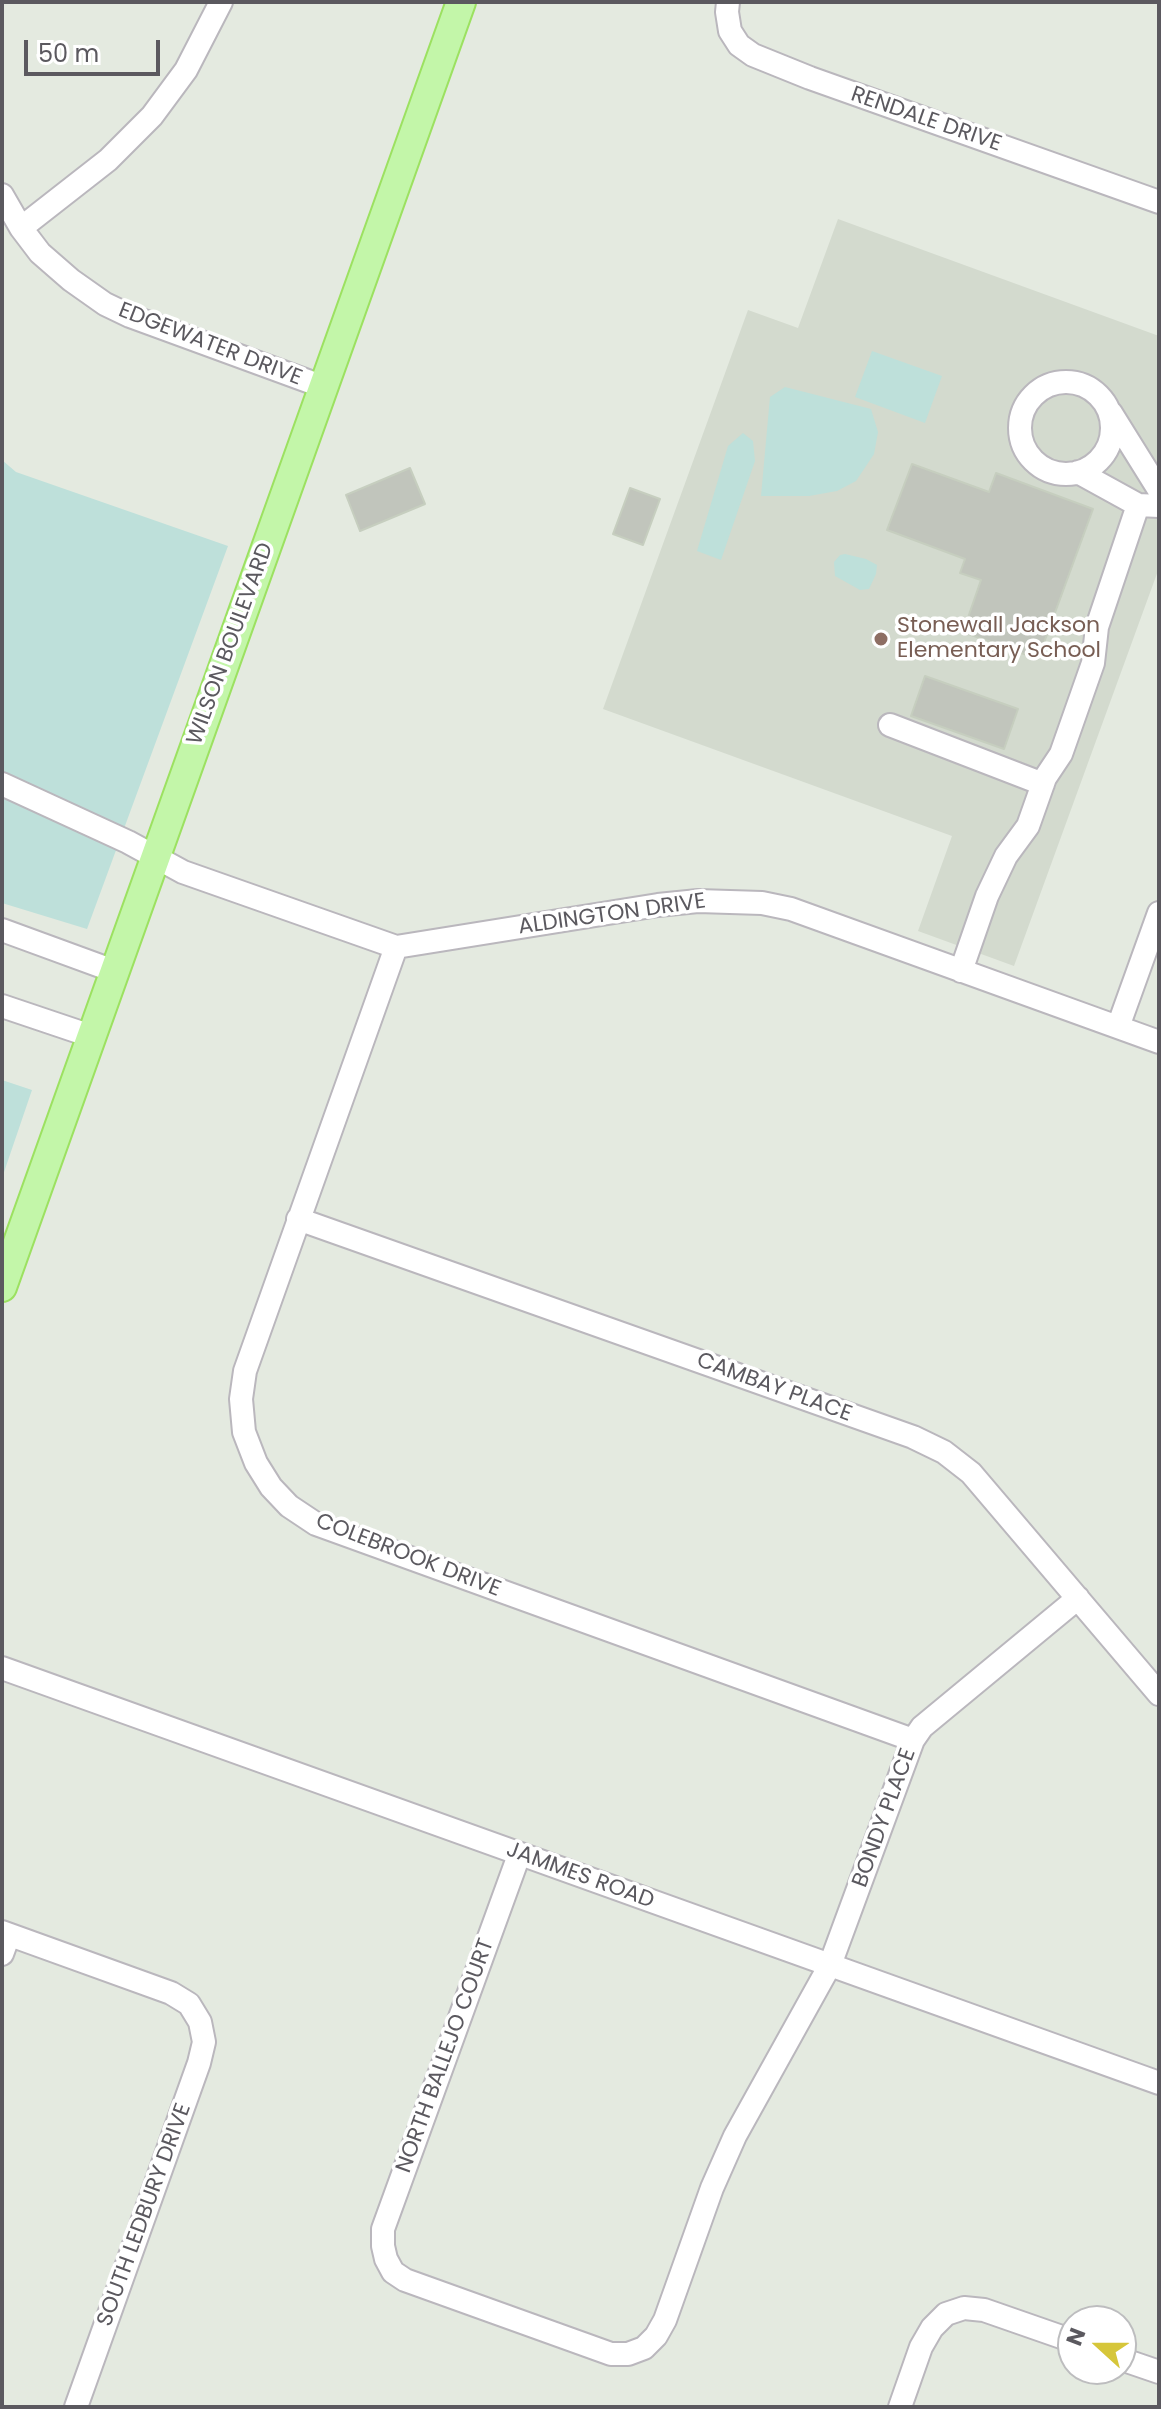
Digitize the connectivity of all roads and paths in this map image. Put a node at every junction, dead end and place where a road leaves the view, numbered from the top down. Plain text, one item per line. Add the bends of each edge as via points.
1 (221, 2) edge
2 (461, 2) edge
3 (728, 2) edge
4 (2, 195) edge
5 (1159, 202) edge
6 (21, 228) junction
7 (324, 387) junction
8 (1108, 408) junction
9 (1078, 472) junction
10 (1159, 490) edge
11 (1149, 505) edge
12 (890, 725) dead end
13 (2, 784) edge
14 (1043, 784) junction
15 (155, 857) junction
16 (1159, 913) edge
17 (2, 930) edge
18 (396, 947) junction
19 (114, 971) junction
20 (961, 971) junction
21 (2, 1006) edge
22 (1118, 1027) junction
23 (91, 1036) junction
24 (1159, 1042) edge
25 (298, 1219) junction
26 (4, 1274) edge
27 (1078, 1598) junction
28 (2, 1668) edge
29 (1159, 1694) edge
30 (913, 1740) junction
31 (519, 1855) junction
32 (4, 1940) edge
33 (830, 1965) junction
34 (1159, 2083) edge
35 (1057, 2335) edge
36 (644, 2348) joint
37 (1137, 2364) edge
38 (1159, 2372) edge
39 (76, 2407) edge
40 (900, 2407) edge

1 - 6 street via 186,70 152,116 108,160
2 - 7 main road, WILSON BOULEVARD
3 - 5 street, RENDALE DRIVE via 730,31 753,55
4 - 6 street, EDGEWATER DRIVE
6 - 7 street, EDGEWATER DRIVE via 40,253 105,304
7 - 15 main road, WILSON BOULEVARD
8 - 9 street via 1112,424 1104,454
8 - 9 street via 1099,395 1071,382 1041,389 1023,411 1021,440 1027,453 1050,471
8 - 10 street
9 - 11 street
11 - 14 street via 1097,627 1093,663 1061,754
12 - 14 street
13 - 15 street, ALDINGTON DRIVE
14 - 20 street via 1028,826 987,896
15 - 18 street, ALDINGTON DRIVE via 183,872
15 - 19 main road, WILSON BOULEVARD
16 - 22 street
17 - 19 street
18 - 20 street, ALDINGTON DRIVE via 658,905 733,901 791,909
18 - 25 street, COLEBROOK DRIVE
19 - 23 main road, WILSON BOULEVARD
20 - 22 street, ALDINGTON DRIVE
21 - 23 street
22 - 24 street, ALDINGTON DRIVE
23 - 26 main road, WILSON BOULEVARD
25 - 27 street, CAMBAY PLACE via 944,1452 971,1473
25 - 30 street, COLEBROOK DRIVE via 245,1371 241,1399 244,1432 256,1463 289,1506 316,1524
27 - 29 street, CAMBAY PLACE
27 - 30 street, BONDY PLACE
28 - 31 street, JAMMES ROAD
30 - 33 street, BONDY PLACE
31 - 33 street, JAMMES ROAD
31 - 36 street, NORTH BALLEJO COURT via 383,2229 386,2259 405,2280 611,2354
32 - 39 street, SOUTH LEDBURY DRIVE via 171,1993 189,2004 204,2042
33 - 34 street, JAMMES ROAD
33 - 36 street, BONDY PLACE via 735,2136 665,2320
35 - 40 street via 984,2310 964,2308 946,2314 921,2347
37 - 38 street

